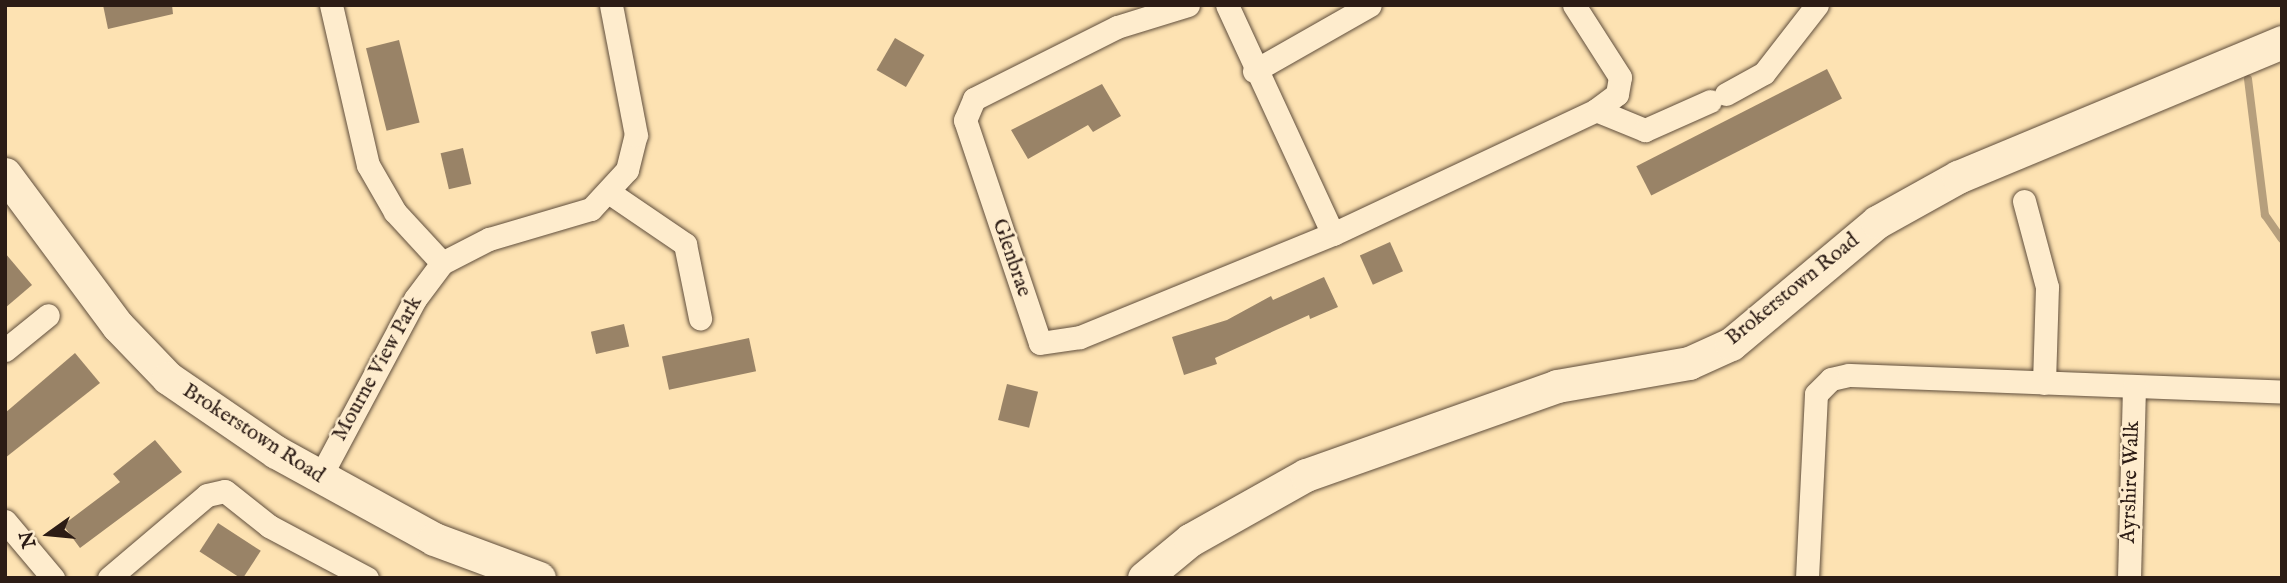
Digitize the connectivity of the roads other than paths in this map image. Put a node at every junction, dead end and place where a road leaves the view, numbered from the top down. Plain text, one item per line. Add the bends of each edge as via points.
1 (331, 5) edge
2 (611, 5) edge
3 (1188, 5) edge
4 (1227, 5) edge
5 (1370, 5) edge
6 (1574, 5) edge
7 (1817, 5) edge
8 (2282, 42) edge
9 (1254, 71) junction
10 (1596, 110) junction
11 (5, 174) edge
12 (610, 194) junction
13 (2024, 201) dead end
14 (1333, 234) junction
15 (442, 263) junction
16 (48, 315) dead end
17 (700, 318) dead end
18 (5, 350) edge
19 (2044, 383) junction
20 (2134, 386) junction
21 (2282, 392) edge
22 (320, 477) junction
23 (5, 521) edge
24 (53, 578) edge
25 (108, 578) edge
26 (367, 578) edge
27 (539, 578) edge
28 (1144, 578) edge
29 (1807, 578) edge
30 (2129, 578) edge

1 - 15 street via 368,165 395,212
2 - 12 street, Mourne View Park via 636,135 627,170
3 - 14 street, Glenbrae via 1117,27 974,99 965,120 1040,343 1080,337
4 - 9 street
5 - 9 street
6 - 10 street, Glenbrae via 1620,77 1618,94
7 - 10 street via 1765,74 1718,97 1644,130
8 - 28 street, Brokerstown Road via 1958,177 1877,222 1731,344 1689,363 1557,386 1306,475 1190,540
9 - 14 street
10 - 14 street, Glenbrae
11 - 22 street, Brokerstown Road via 118,326 168,379
12 - 15 street, Mourne View Park via 582,213 489,239
12 - 17 street via 685,244
13 - 19 street via 2047,287
15 - 22 street, Mourne View Park via 415,299
16 - 18 street
19 - 20 street
19 - 29 street via 1849,375 1831,379 1816,394
20 - 21 street
20 - 30 street, Ayrshire Walk
22 - 27 street, Brokerstown Road via 457,551
23 - 24 street
25 - 26 street via 207,495 225,491 269,526

